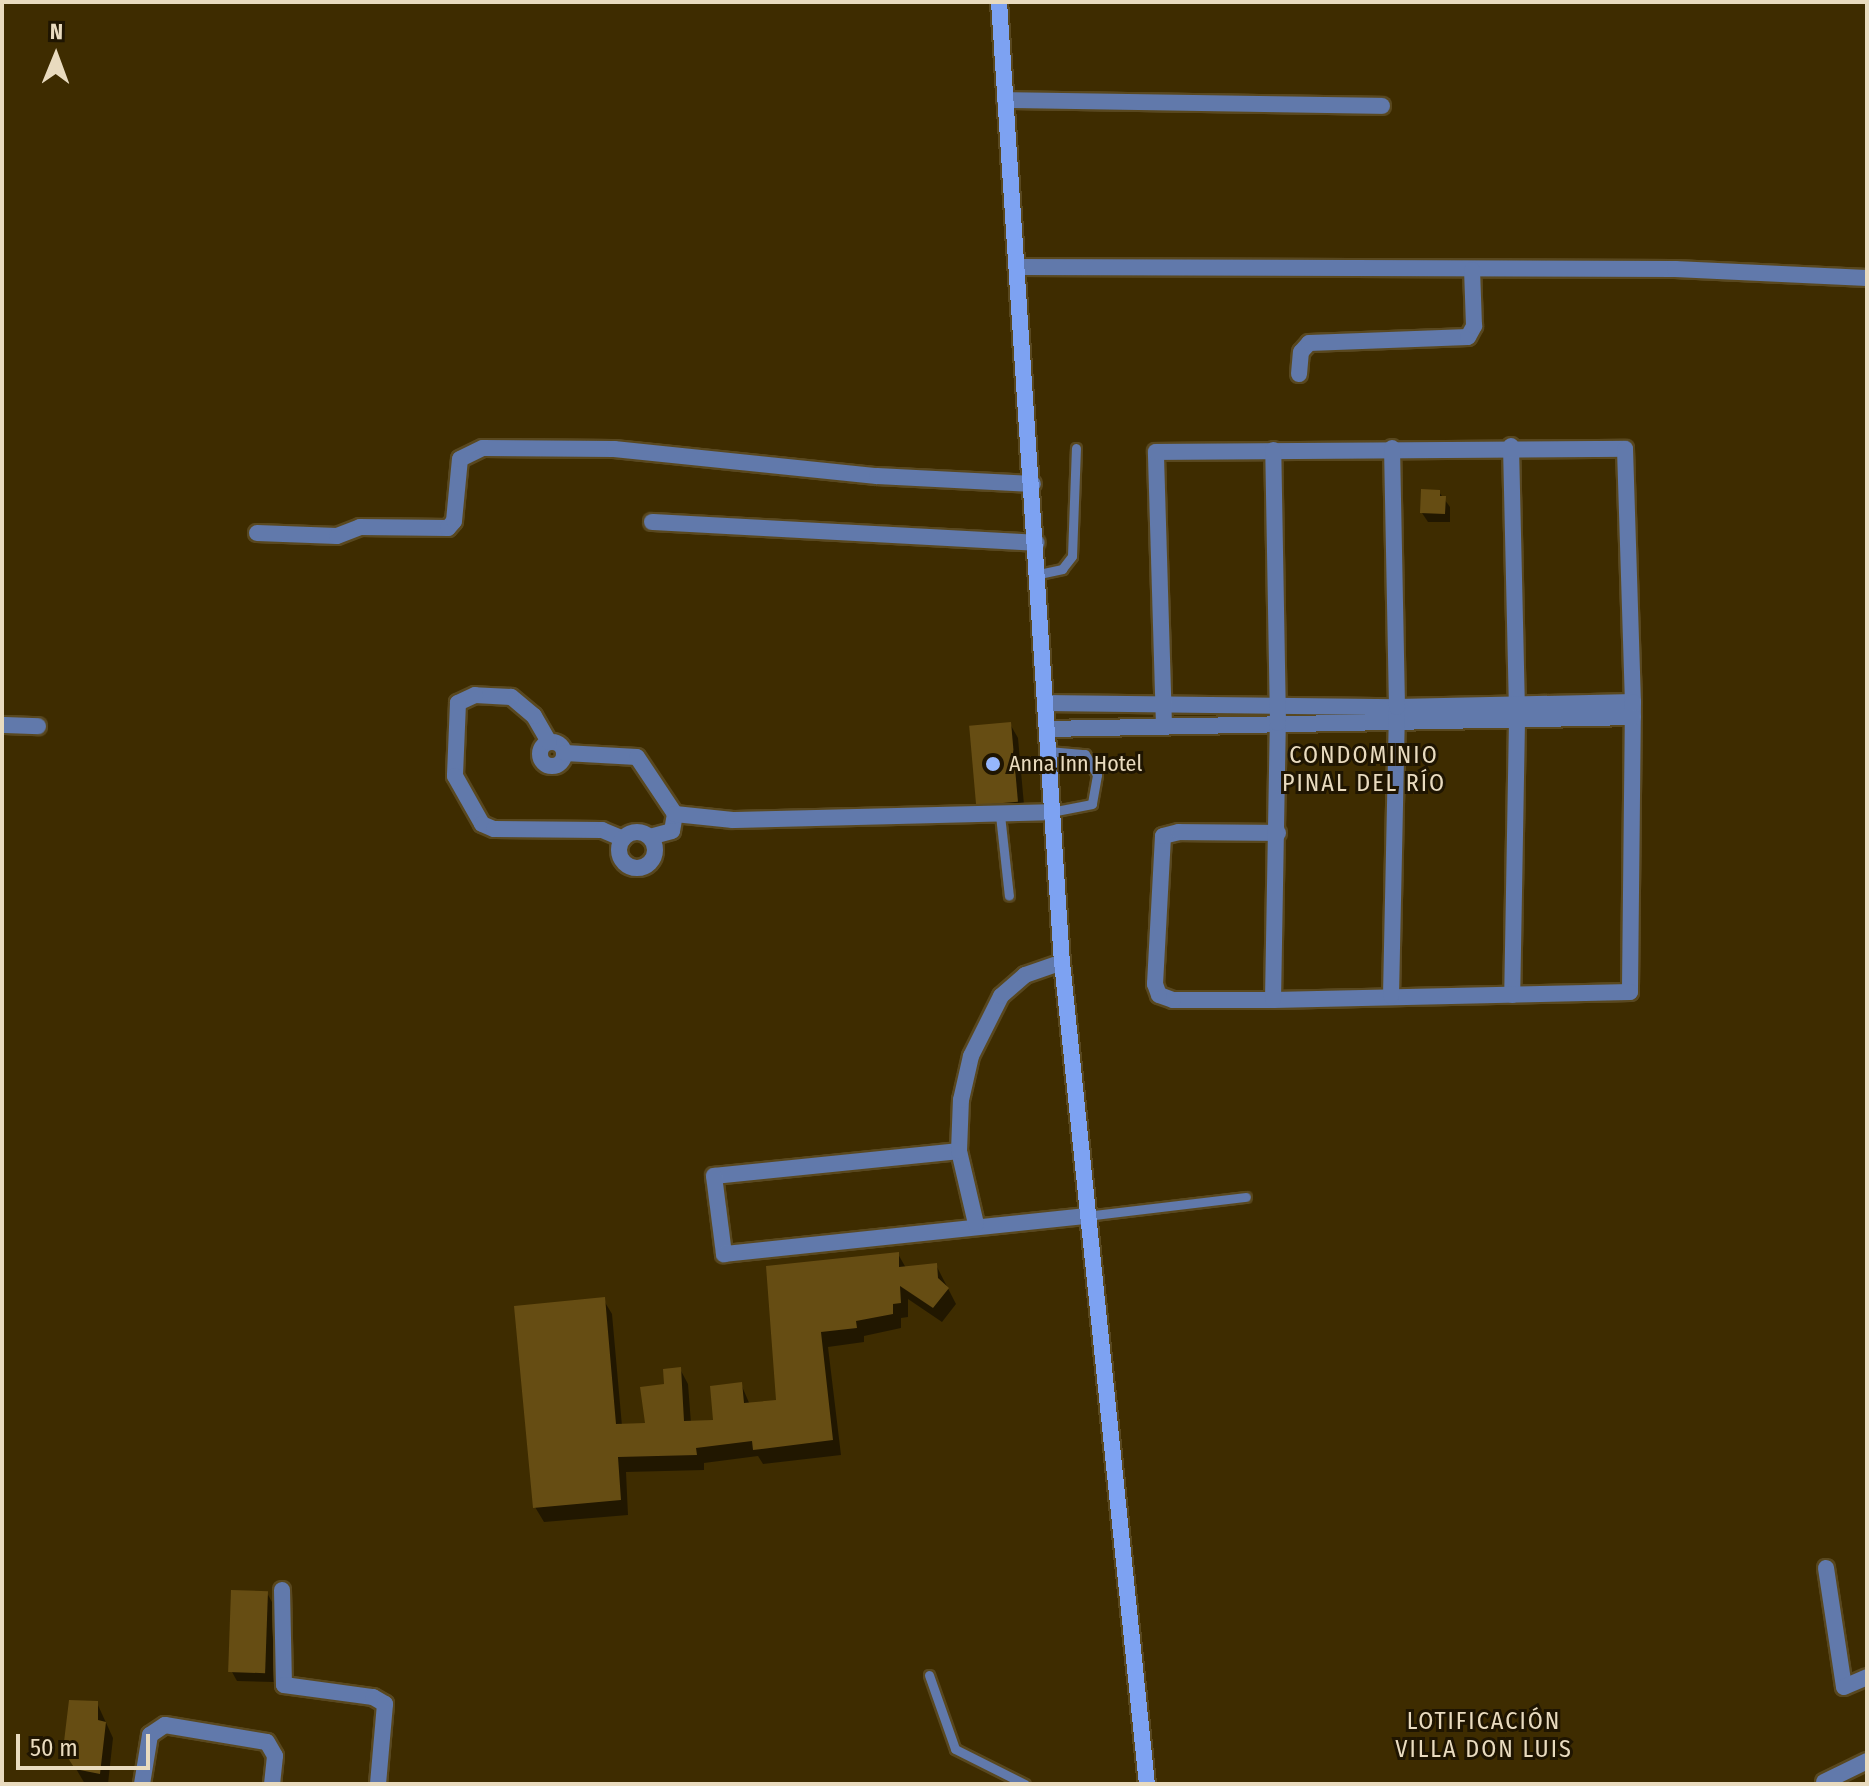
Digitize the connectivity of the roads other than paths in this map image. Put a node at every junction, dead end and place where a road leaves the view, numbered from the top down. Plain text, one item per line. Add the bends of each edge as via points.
1 (999, 2) edge
2 (1005, 100) junction
3 (1382, 106) dead end
4 (1017, 267) junction
5 (1472, 270) junction
6 (1867, 278) edge
7 (1299, 374) dead end
8 (1511, 446) junction
9 (1076, 448) dead end
10 (1392, 448) junction
11 (1273, 450) junction
12 (1033, 484) junction
13 (652, 522) dead end
14 (257, 533) dead end
15 (1036, 543) junction
16 (1039, 574) junction
17 (1045, 703) junction
18 (1096, 704) junction
19 (1162, 707) junction
20 (1633, 710) junction
21 (1517, 712) junction
22 (1278, 715) junction
23 (1397, 715) junction
24 (2, 725) edge
25 (38, 726) dead end
26 (1164, 726) junction
27 (1047, 729) junction
28 (1096, 730) junction
29 (1048, 751) junction
30 (1051, 812) junction
31 (675, 814) junction
32 (1000, 815) junction
33 (1278, 833) junction
34 (650, 837) junction
35 (623, 839) junction
36 (1009, 896) dead end
37 (1062, 962) junction
38 (1512, 995) junction
39 (1391, 996) junction
40 (1273, 1000) junction
41 (959, 1151) junction
42 (1246, 1197) dead end
43 (1086, 1216) junction
44 (976, 1224) junction
45 (1826, 1568) dead end
46 (282, 1590) dead end
47 (929, 1675) dead end
48 (1867, 1677) edge
49 (1867, 1761) edge
50 (1824, 1782) dead end
51 (142, 1784) edge
52 (272, 1784) edge
53 (378, 1784) edge
54 (1025, 1784) edge
55 (1147, 1784) edge

1 - 2 main road
2 - 3 street
2 - 4 main road
4 - 5 street
4 - 12 main road
5 - 6 street via 1675,269
5 - 7 street via 1474,326 1468,337 1309,343 1301,352
8 - 10 street
8 - 20 street via 1618,446 1627,451
8 - 21 street
9 - 16 lane via 1072,556 1062,569
10 - 11 street
10 - 23 street
11 - 19 street via 1156,452
11 - 22 street
12 - 14 street via 825,472 627,450 483,448 460,459 454,517 448,528 360,527 337,536
12 - 15 main road
13 - 15 street
15 - 16 main road
16 - 17 main road
17 - 18 street
17 - 27 main road
18 - 19 street
18 - 28 street
19 - 22 street
19 - 26 street
20 - 21 street
20 - 38 street via 1630,992
21 - 23 street
21 - 38 street
22 - 23 street
22 - 26 street
22 - 33 street
23 - 39 street
24 - 25 street
26 - 28 street
27 - 28 street
27 - 29 main road
29 - 30 main road
29 - 30 lane via 1085,754 1097,775 1092,804
30 - 32 street
30 - 37 main road
31 - 32 street via 733,820
31 - 34 street via 672,831
31 - 35 street via 634,754 565,753 560,764 545,764 541,749 549,742 534,716 511,697 475,695 458,703 455,776 482,824 502,830 602,830
32 - 36 lane
33 - 40 street
33 - 40 street via 1163,836 1155,969 1156,990 1165,999
34 - 35 street via 633,833
34 - 35 street via 655,854 649,865 637,869 619,856
37 - 41 street via 1025,975 989,1014 965,1078
37 - 43 main road
38 - 39 street
39 - 40 street
41 - 44 street
41 - 44 street via 714,1176 724,1254
42 - 43 lane
43 - 44 street
43 - 55 main road
45 - 48 street via 1844,1687
46 - 53 street via 284,1685 373,1697 385,1704
47 - 54 lane via 955,1749
49 - 50 street
51 - 52 street via 150,1735 165,1725 267,1742 275,1756

